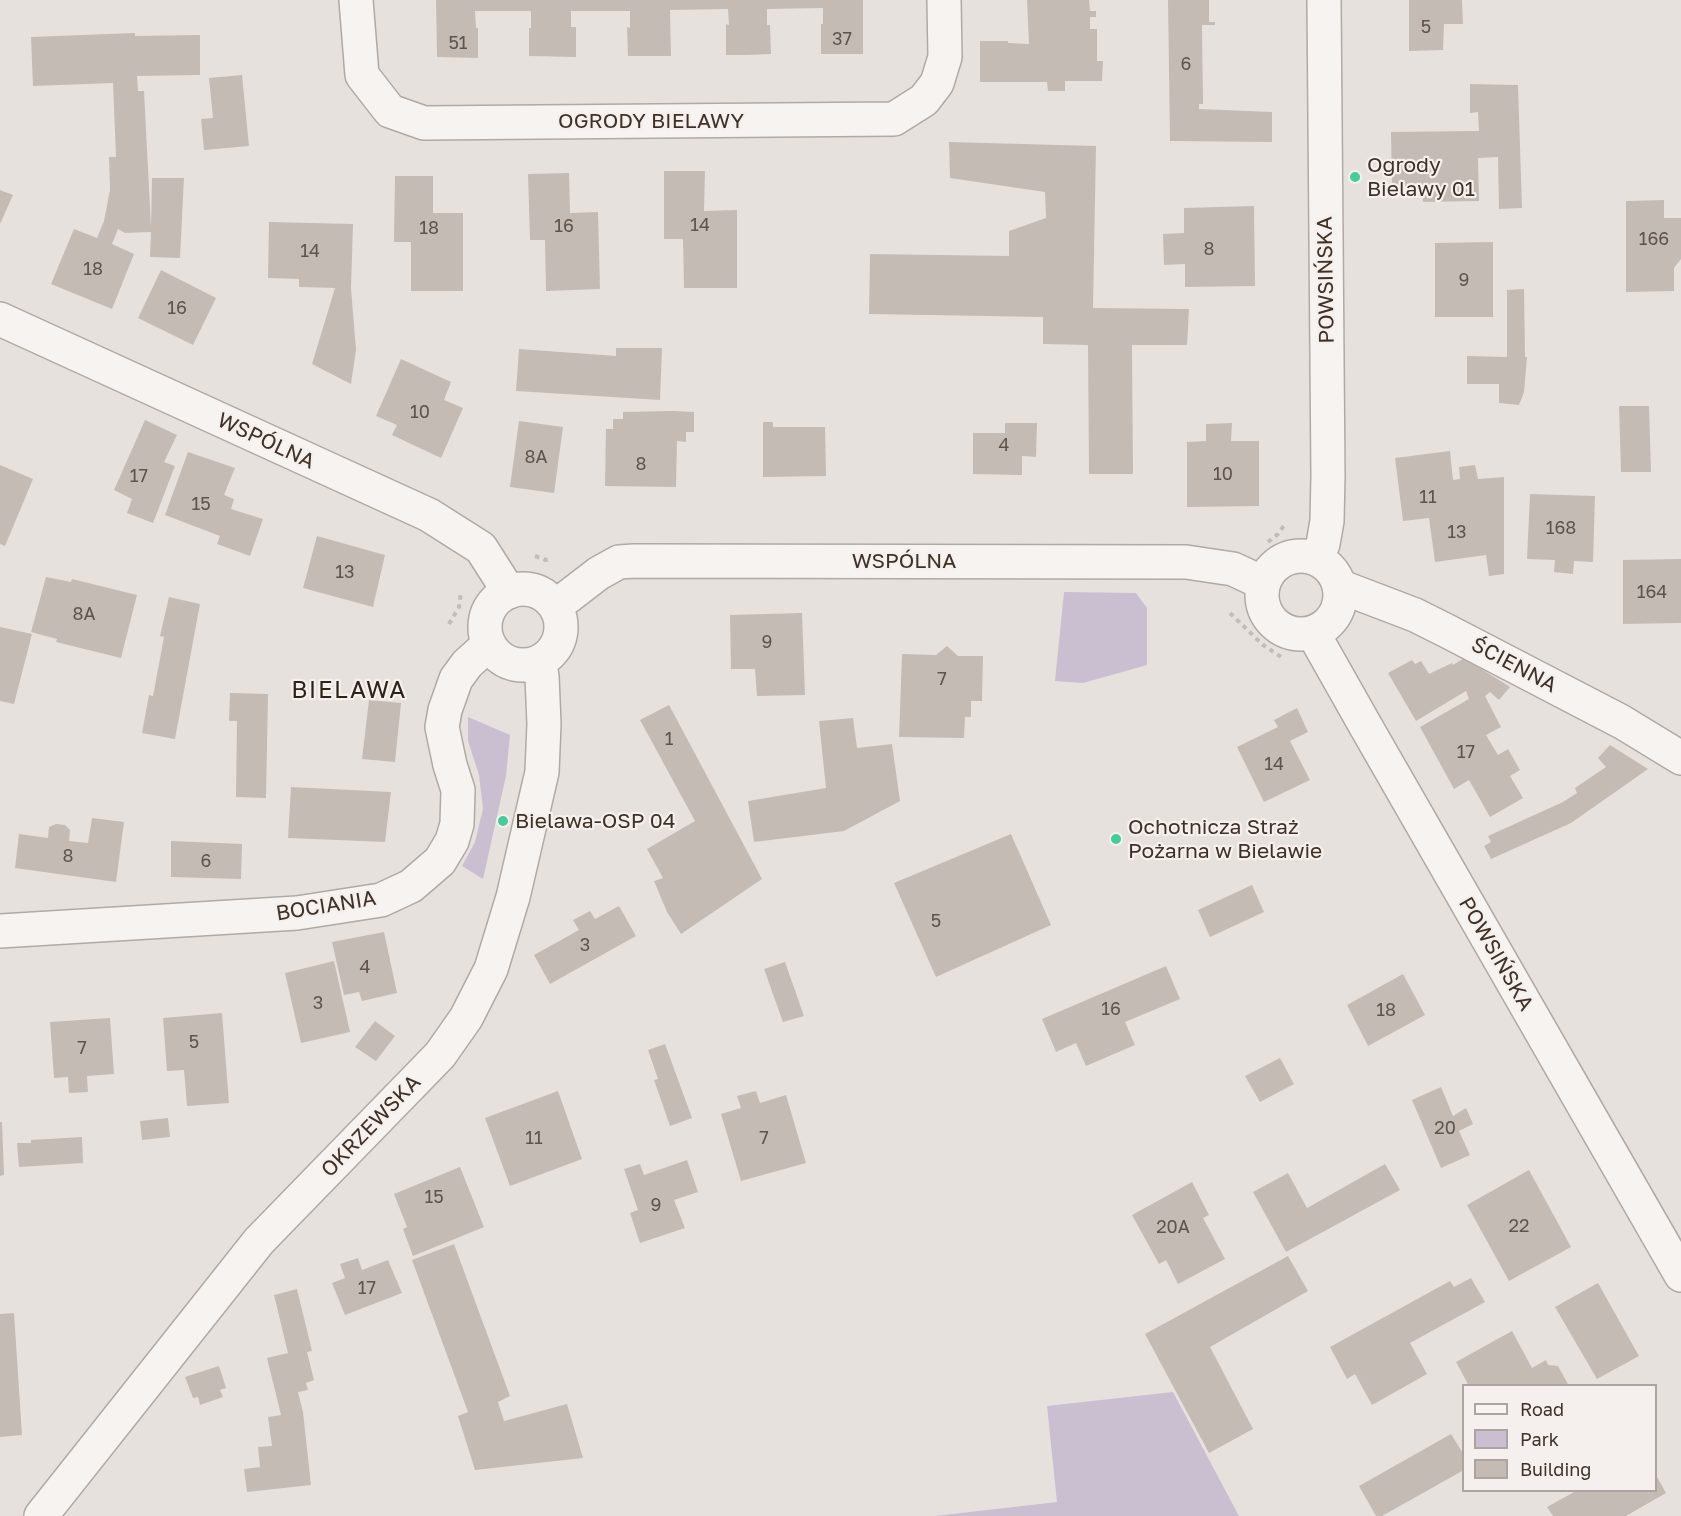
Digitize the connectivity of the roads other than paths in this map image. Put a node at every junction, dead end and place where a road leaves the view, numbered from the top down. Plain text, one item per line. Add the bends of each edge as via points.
1 (356, 0) edge
2 (944, 0) edge
3 (1324, 0) edge
4 (0, 320) edge
5 (1317, 558) junction
6 (1263, 583) junction
7 (1339, 586) junction
8 (509, 592) junction
9 (556, 606) junction
10 (1314, 633) junction
11 (488, 645) junction
12 (539, 663) junction
13 (1681, 758) edge
14 (0, 931) edge
15 (1681, 1275) edge
16 (41, 1516) edge

1 - 2 street, OGRODY BIELAWY via 362,75 390,111 424,123 894,119 924,100 937,83 945,57
3 - 5 street, POWSIŃSKA via 1328,476 1327,521
4 - 8 street, WSPÓLNA via 429,515 481,548
5 - 6 street via 1304,555 1282,559
5 - 7 street via 1335,575
6 - 9 street, WSPÓLNA via 1233,569 1186,562 634,561 619,562 599,573
6 - 10 street via 1263,604 1274,624 1295,633
7 - 10 street via 1336,612
7 - 13 street, ŚCIENNA via 1449,632 1622,722
8 - 9 street via 535,590
8 - 11 street via 489,608 485,620
9 - 12 street via 561,619 558,645
10 - 15 street, POWSIŃSKA
11 - 12 street via 510,664
11 - 14 street, BOCIANIA via 456,679 445,710 442,727 459,790 452,841 440,861 411,886 381,900 297,913
12 - 16 street, OKRZEWSKA via 544,724 542,772 513,897 491,969 466,1018 440,1055 259,1241

